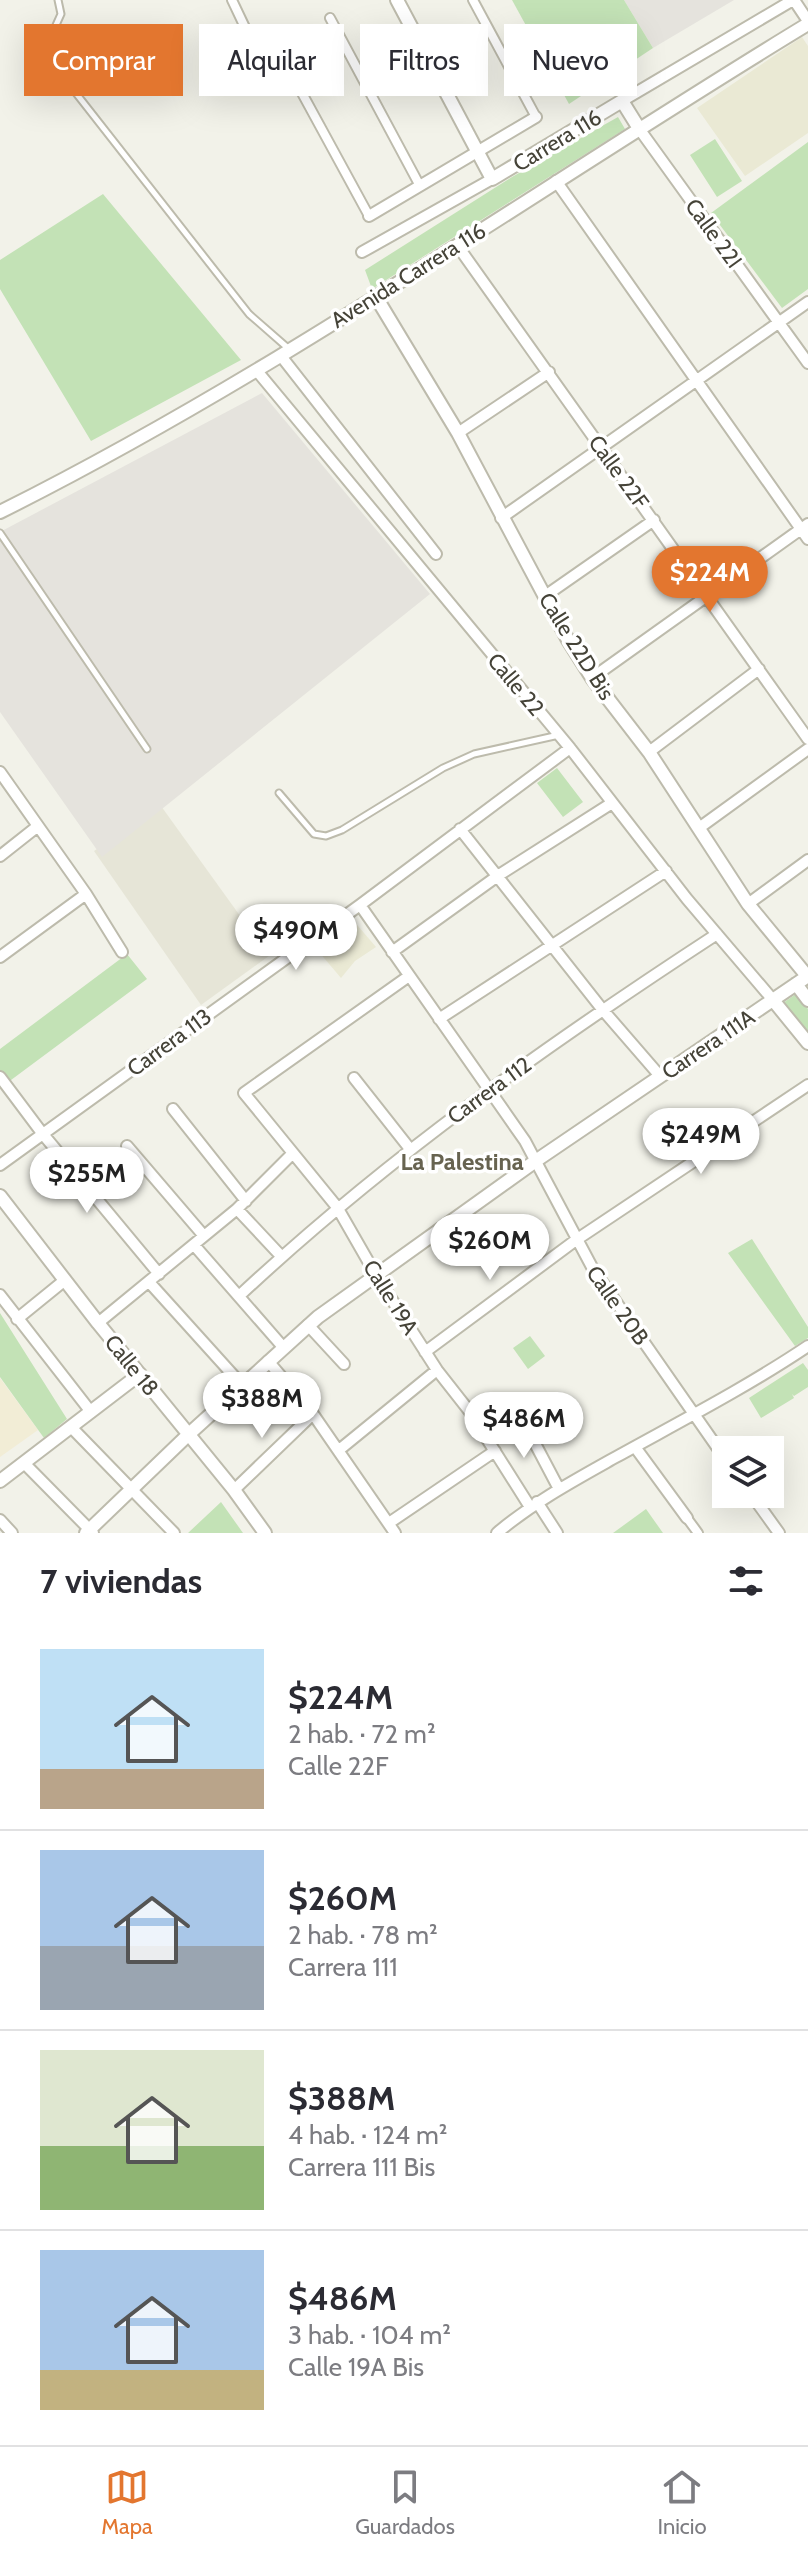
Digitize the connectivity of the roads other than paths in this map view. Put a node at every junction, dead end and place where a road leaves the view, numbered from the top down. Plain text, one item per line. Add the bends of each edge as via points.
1 (58, 0) edge
2 (232, 0) edge
3 (397, 0) edge
4 (473, 0) edge
5 (793, 0) edge
6 (330, 18) dead end
7 (808, 22) edge
8 (243, 24) edge
9 (304, 96) edge
10 (622, 101) junction
11 (536, 117) joint
12 (640, 130) junction
13 (477, 152) junction
14 (492, 179) junction
15 (556, 181) junction
16 (420, 186) junction
17 (369, 216) joint
18 (457, 245) junction
19 (362, 252) dead end
20 (376, 297) junction
21 (808, 302) edge
22 (779, 324) junction
23 (286, 353) junction
24 (808, 363) edge
25 (257, 371) junction
26 (549, 372) junction
27 (694, 380) junction
28 (458, 433) junction
29 (601, 447) junction
30 (0, 512) edge
31 (501, 518) junction
32 (654, 520) junction
33 (804, 526) edge
34 (0, 533) edge
35 (808, 539) edge
36 (436, 554) dead end
37 (707, 595) junction
38 (545, 596) junction
39 (759, 669) junction
40 (592, 678) junction
41 (559, 735) junction
42 (808, 739) edge
43 (570, 748) junction
44 (147, 749) dead end
45 (808, 749) edge
46 (649, 752) junction
47 (0, 772) edge
48 (279, 793) dead end
49 (612, 803) junction
50 (38, 826) junction
51 (699, 828) junction
52 (460, 829) junction
53 (0, 856) edge
54 (808, 860) edge
55 (666, 871) junction
56 (499, 875) junction
57 (86, 894) junction
58 (748, 904) junction
59 (360, 905) junction
60 (717, 934) junction
61 (552, 945) junction
62 (122, 952) dead end
63 (392, 952) junction
64 (0, 957) edge
65 (409, 976) junction
66 (808, 976) edge
67 (796, 984) junction
68 (773, 1000) junction
69 (808, 1000) edge
70 (602, 1009) junction
71 (439, 1019) junction
72 (808, 1043) edge
73 (660, 1076) junction
74 (0, 1077) edge
75 (354, 1078) dead end
76 (808, 1085) edge
77 (488, 1089) junction
78 (173, 1109) dead end
79 (42, 1133) junction
80 (127, 1146) dead end
81 (410, 1149) junction
82 (292, 1154) junction
83 (537, 1160) junction
84 (0, 1165) edge
85 (0, 1196) edge
86 (242, 1205) junction
87 (337, 1207) junction
88 (204, 1236) junction
89 (576, 1240) junction
90 (194, 1245) junction
91 (281, 1256) junction
92 (159, 1274) junction
93 (376, 1275) junction
94 (65, 1280) junction
95 (149, 1282) junction
96 (0, 1295) edge
97 (239, 1296) junction
98 (17, 1319) junction
99 (98, 1323) junction
100 (308, 1325) junction
101 (808, 1346) edge
102 (283, 1347) junction
103 (425, 1352) junction
104 (268, 1361) junction
105 (344, 1364) dead end
106 (437, 1370) junction
107 (140, 1374) junction
108 (242, 1385) junction
109 (91, 1412) junction
110 (313, 1414) junction
111 (694, 1414) junction
112 (520, 1415) dead end
113 (71, 1427) junction
114 (189, 1434) junction
115 (712, 1440) edge
116 (635, 1447) junction
117 (339, 1450) junction
118 (495, 1451) junction
119 (24, 1463) junction
120 (0, 1481) edge
121 (131, 1489) junction
122 (559, 1489) junction
123 (234, 1490) junction
124 (534, 1504) junction
125 (761, 1508) edge
126 (687, 1518) joint
127 (0, 1520) edge
128 (392, 1528) edge
129 (89, 1532) edge
130 (12, 1533) edge
131 (174, 1533) edge
132 (265, 1533) edge
133 (497, 1533) edge
134 (557, 1533) edge
135 (698, 1533) edge
136 (779, 1533) edge

1 - 23 lane via 61,14 47,45 50,60 249,314
2 - 8 street
3 - 13 street
4 - 11 street
5 - 7 street
5 - 10 street, Carrera 116
6 - 16 street
7 - 12 street, Avenida Carrera 116
9 - 17 street
10 - 12 street, Calle 22I
10 - 14 street, Carrera 116
11 - 13 street
12 - 15 street, Avenida Carrera 116
12 - 22 street, Calle 22I
13 - 14 street
13 - 16 street
14 - 19 street, Carrera 116
15 - 18 street, Avenida Carrera 116
15 - 27 street
16 - 17 street
18 - 20 street, Avenida Carrera 116
18 - 26 street, Calle 22F
20 - 23 street, Avenida Carrera 116
20 - 28 street, Calle 22D Bis
21 - 22 street
22 - 24 street, Calle 22I
22 - 27 street
23 - 25 street, Avenida Carrera 116
23 - 36 street
25 - 30 street, Avenida Carrera 116
25 - 41 street, Calle 22
26 - 28 street
26 - 29 street, Calle 22F
27 - 29 street
27 - 33 street
28 - 31 street, Calle 22D Bis
29 - 31 street
29 - 32 street, Calle 22F
31 - 38 street, Calle 22D Bis
32 - 37 street, Calle 22F
32 - 38 street
33 - 35 street
33 - 37 street
34 - 44 lane
37 - 39 street, Calle 22F
37 - 40 street
38 - 40 street, Calle 22D Bis
39 - 42 street, Calle 22F
39 - 46 street
40 - 46 street, Calle 22D Bis
41 - 43 street, Calle 22
41 - 48 lane via 474,754 326,836 314,834
43 - 49 street, Calle 22
43 - 52 street, Carrera 113
45 - 51 street
46 - 51 street, Calle 22D Bis
47 - 50 street
49 - 55 street, Calle 22
49 - 56 street
50 - 53 street
50 - 57 street
51 - 58 street, Calle 22D Bis
52 - 56 street
52 - 59 street, Carrera 113
54 - 58 street
55 - 60 street, Calle 22
55 - 61 street
56 - 61 street
56 - 63 street
57 - 62 street
57 - 64 street
58 - 66 street, Calle 22D Bis
59 - 63 street, Calle 20B
59 - 79 street, Carrera 113
60 - 68 street, Calle 22
60 - 70 street, Carrera 112
61 - 70 street
61 - 71 street
63 - 65 street, Calle 20B
65 - 71 street, Calle 20B
65 - 82 street, Calle 19A via 244,1093
66 - 67 street, Carrera 111A
67 - 68 street, Carrera 111A
67 - 69 street
68 - 72 street
68 - 73 street, Carrera 111A
70 - 73 street
70 - 77 street, Carrera 112
71 - 77 street, Calle 20B
73 - 83 street, Carrera 111A
74 - 79 street
75 - 81 street
76 - 89 street
77 - 81 street, Carrera 112
77 - 83 street, Calle 20B
78 - 86 street
79 - 84 street, Carrera 113
79 - 92 street
80 - 88 street
81 - 87 street, Carrera 112
82 - 86 street
82 - 87 street, Calle 19A
83 - 89 street, Calle 20B
83 - 93 street, Carrera 111A
85 - 94 street, Calle 18
86 - 88 street
86 - 91 street
87 - 91 street, Carrera 112
87 - 93 street, Calle 19A
88 - 90 street
89 - 103 street
89 - 111 street, Calle 20B
90 - 92 street
90 - 97 street
91 - 97 street, Carrera 112
92 - 95 street
93 - 100 street, Carrera 111A
93 - 103 street, Calle 19A
94 - 98 street
94 - 99 street, Calle 18
95 - 99 street
95 - 108 street
96 - 98 street
97 - 102 street
98 - 109 street
99 - 107 street, Calle 18
100 - 102 street, Carrera 111A
100 - 105 street
101 - 111 street
102 - 104 street, Carrera 111A
103 - 106 street, Calle 19A
104 - 108 street, Carrera 111A
104 - 110 street
106 - 117 street
106 - 118 street, Calle 19A
107 - 109 street
107 - 114 street, Calle 18
108 - 114 street, Carrera 111A
109 - 113 street
110 - 117 street
110 - 123 street
111 - 115 street, Calle 20B
111 - 116 street
112 - 122 street
113 - 119 street
113 - 121 street
114 - 121 street, Carrera 111A
114 - 123 street, Calle 18
116 - 122 street
116 - 126 street
117 - 128 street
118 - 124 street, Calle 19A
118 - 128 street
119 - 120 street
119 - 129 street
121 - 129 street, Carrera 111A
121 - 131 street
122 - 124 street
123 - 132 street, Calle 18
124 - 133 street
124 - 134 street, Calle 19A
125 - 136 street
126 - 135 street
127 - 130 street

